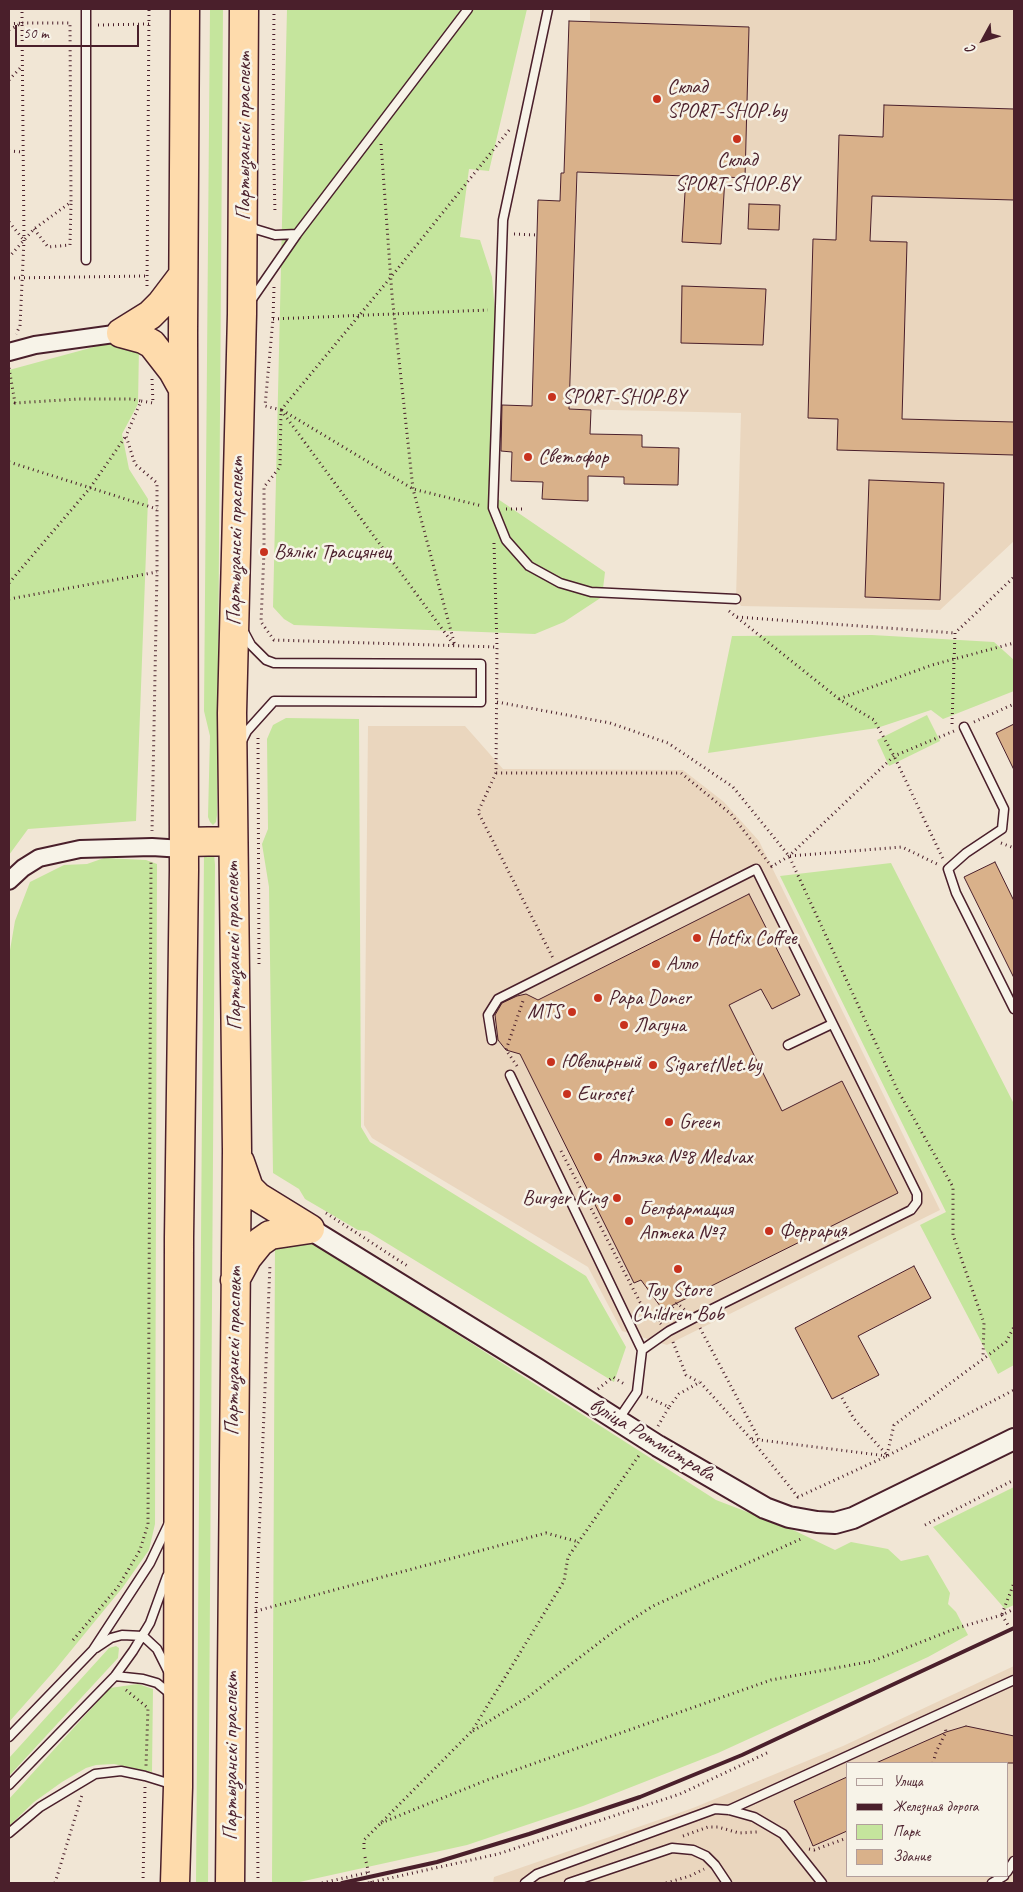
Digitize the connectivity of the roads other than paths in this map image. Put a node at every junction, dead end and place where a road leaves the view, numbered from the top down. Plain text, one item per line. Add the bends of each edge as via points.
1 (185, 9) edge
2 (244, 9) edge
3 (468, 9) edge
4 (548, 9) edge
5 (86, 10) edge
6 (243, 217) junction
7 (297, 234) junction
8 (86, 260) dead end
9 (183, 275) junction
10 (242, 314) junction
11 (121, 333) junction
12 (14, 347) edge
13 (184, 390) junction
14 (235, 599) junction
15 (736, 599) dead end
16 (964, 727) road end
17 (232, 774) junction
18 (233, 842) junction
19 (184, 845) junction
20 (9, 881) edge
21 (1014, 1009) edge
22 (832, 1024) junction
23 (492, 1040) dead end
24 (788, 1046) dead end
25 (510, 1075) dead end
26 (237, 1151) junction
27 (310, 1229) junction
28 (235, 1280) junction
29 (642, 1350) junction
30 (618, 1420) junction
31 (1014, 1439) edge
32 (178, 1478) junction
33 (179, 1538) junction
34 (143, 1636) junction
35 (93, 1650) junction
36 (115, 1676) junction
37 (1013, 1681) edge
38 (179, 1721) junction
39 (9, 1737) edge
40 (9, 1785) edge
41 (178, 1787) junction
42 (729, 1810) junction
43 (9, 1833) edge
44 (175, 1883) edge
45 (230, 1883) edge
46 (525, 1883) edge
47 (570, 1883) edge
48 (727, 1883) edge
49 (822, 1883) edge

1 - 9 highway
2 - 6 highway, Партызанскі праспект
3 - 7 lane
4 - 15 lane via 503,220 493,508 506,540 529,566 560,583 591,592
5 - 8 lane
6 - 7 lane via 255,229 281,236
6 - 10 highway, Партызанскі праспект
7 - 10 lane
9 - 11 highway via 150,315
9 - 13 highway
10 - 14 highway, Партызанскі праспект
11 - 12 street
11 - 13 highway via 143,338 152,344
13 - 19 highway
14 - 17 highway, Партызанскі праспект
14 - 17 lane via 242,629 266,660 274,663 481,664 481,702 274,701 247,731
16 - 21 lane via 1004,809 1002,829 948,869 956,894
17 - 18 highway, Партызанскі праспект
18 - 19 highway
18 - 26 highway, Партызанскі праспект
19 - 20 street via 80,849 40,858
19 - 32 highway
22 - 23 lane via 756,869 498,999 488,1016
22 - 24 lane
22 - 29 lane via 917,1194 917,1202 911,1210 668,1331
25 - 29 lane
26 - 27 highway via 249,1188
26 - 28 highway, Партызанскі праспект
27 - 28 highway via 270,1235 247,1258
27 - 30 street, вуліца Ротмістрава
28 - 45 highway, Партызанскі праспект
29 - 30 lane via 637,1392
30 - 31 street, вуліца Ротмістрава via 765,1508 788,1517 835,1523 853,1518
32 - 33 highway
32 - 35 lane via 169,1524 150,1564
33 - 34 lane via 163,1590
33 - 38 highway
34 - 35 lane via 111,1638
34 - 36 lane
34 - 38 lane via 157,1649 170,1674
35 - 39 lane
36 - 38 lane via 157,1684 168,1692
36 - 40 lane
37 - 42 lane
38 - 41 highway
41 - 43 lane via 122,1771 94,1774 40,1806
41 - 44 highway
42 - 46 lane via 715,1809 537,1874
42 - 49 lane via 754,1817 783,1834
47 - 48 lane via 672,1848 685,1848 706,1856

